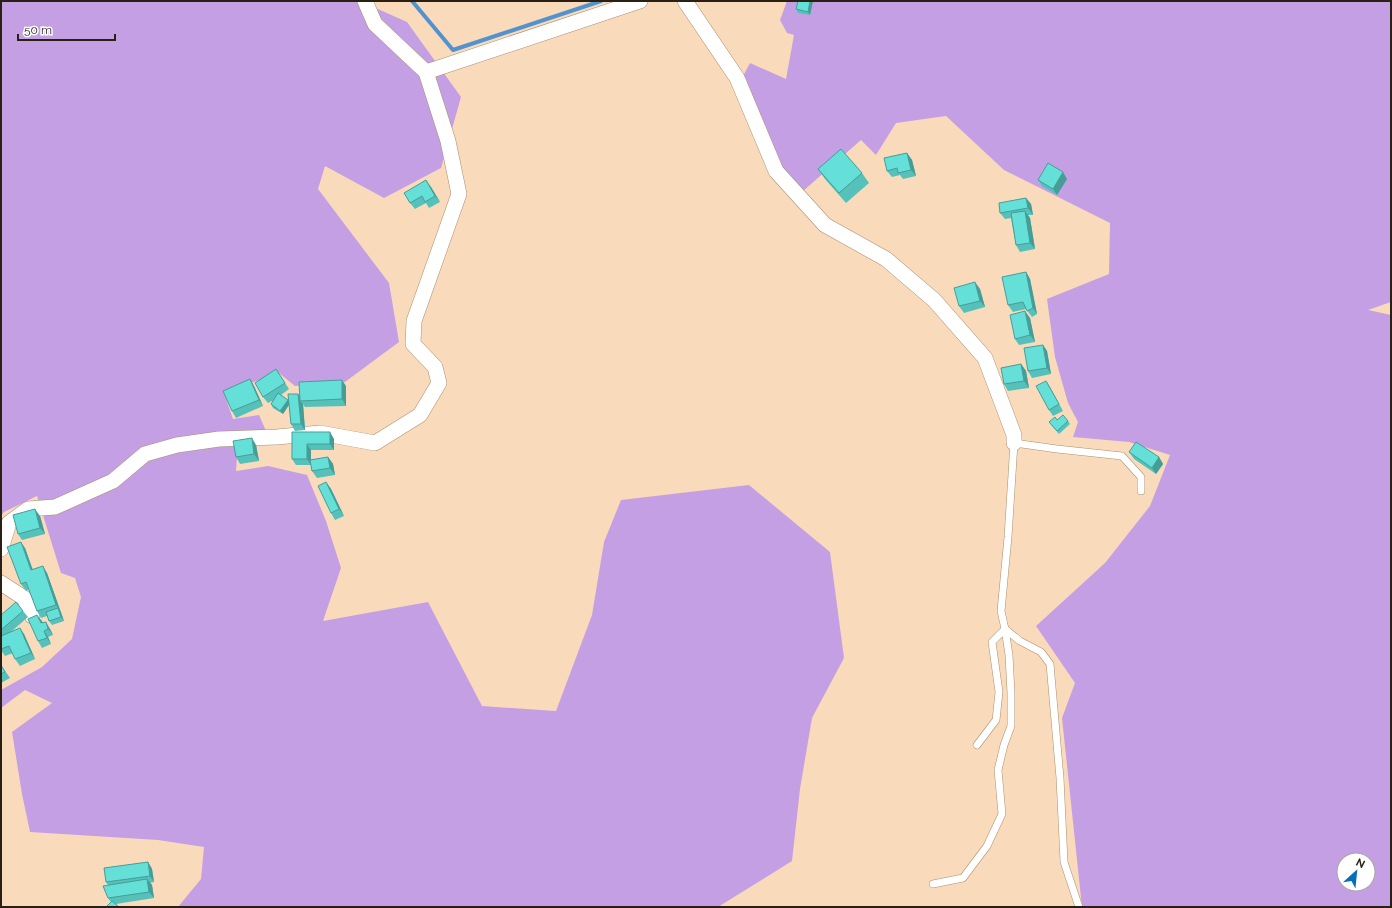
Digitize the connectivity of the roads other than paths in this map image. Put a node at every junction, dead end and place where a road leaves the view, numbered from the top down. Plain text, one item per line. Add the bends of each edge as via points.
1 (365, 1) edge
2 (640, 1) edge
3 (685, 1) edge
4 (426, 72) junction
5 (1014, 443) junction
6 (1141, 491) dead end
7 (1, 549) edge
8 (1, 583) edge
9 (32, 616) edge
10 (1005, 629) junction
11 (977, 745) dead end
12 (933, 884) dead end
13 (1079, 907) edge

1 - 4 street via 375,24
2 - 4 street
3 - 5 street via 737,78 776,171 825,225 886,259 934,300 985,358 1014,435
4 - 7 street via 448,141 459,194 414,322 413,344 435,367 439,383 420,415 376,443 320,433 219,439 177,445 145,454 113,481 55,507 28,509 10,523
5 - 6 lane via 1122,456 1141,477
5 - 10 lane via 1001,611
8 - 9 street via 24,598
10 - 11 lane via 992,642 999,692 996,720
10 - 12 lane via 1011,686 1011,726 998,770 1002,814 987,846 962,878
10 - 13 lane via 1020,641 1041,652 1050,664 1064,862

